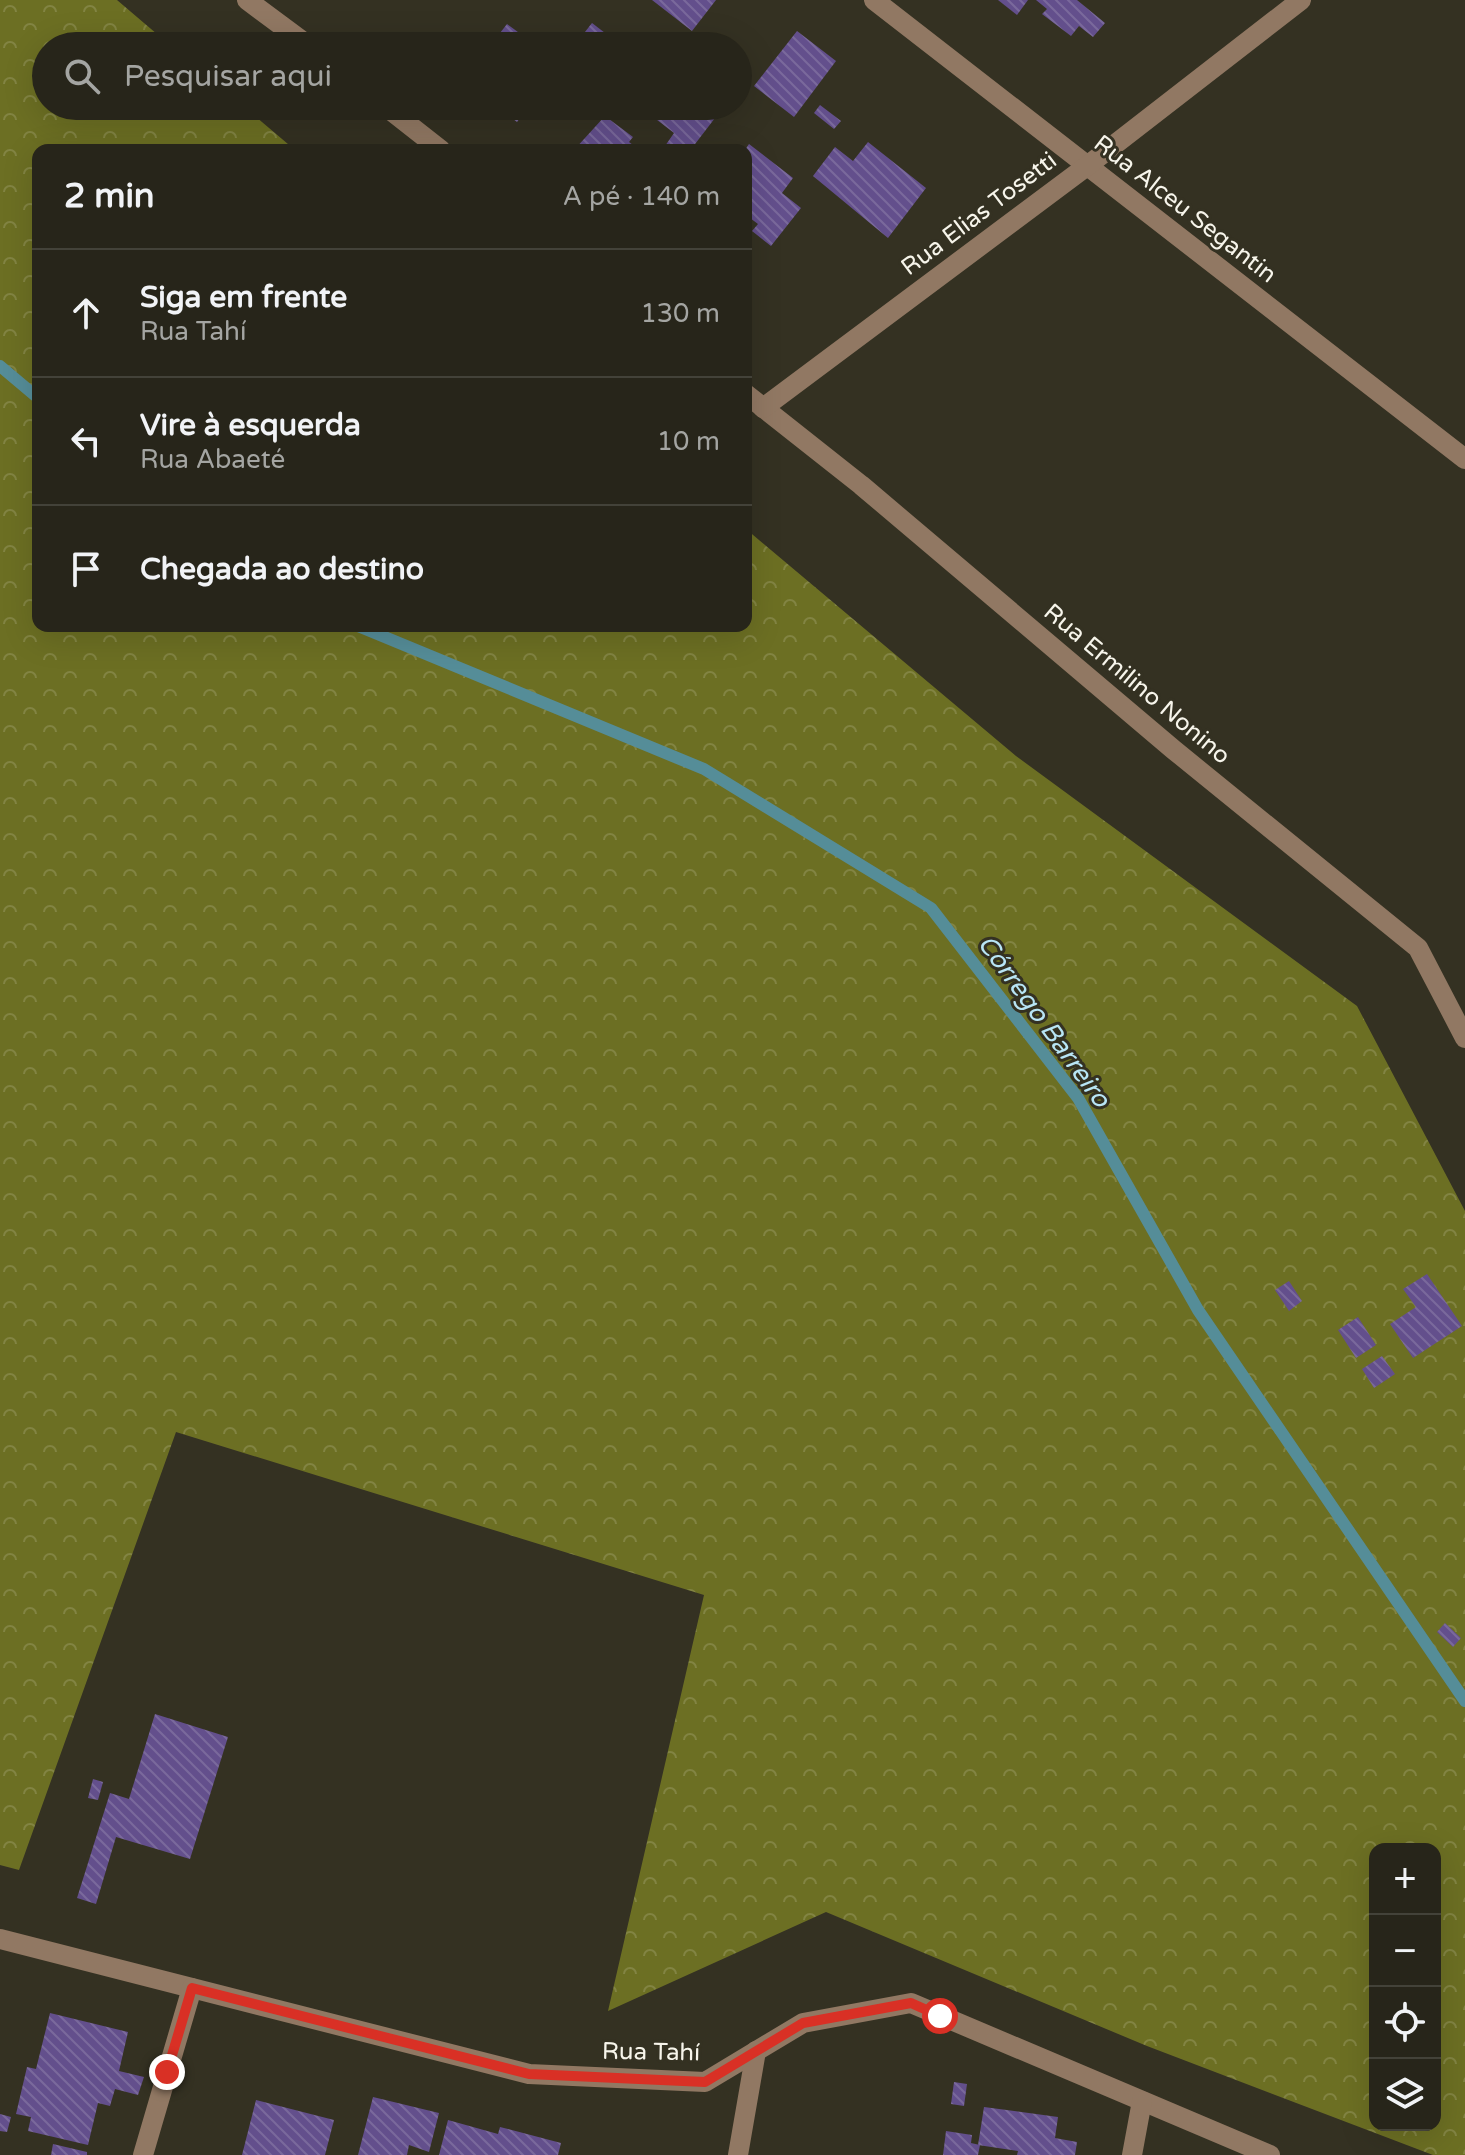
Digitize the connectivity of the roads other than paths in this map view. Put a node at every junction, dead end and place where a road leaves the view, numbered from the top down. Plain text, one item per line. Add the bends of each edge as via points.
1 (247, 0) edge
2 (874, 0) edge
3 (1301, 0) edge
4 (290, 32) edge
5 (403, 120) edge
6 (433, 144) edge
7 (1087, 166) junction
8 (752, 399) edge
9 (763, 408) junction
10 (1465, 459) edge
11 (1465, 1038) edge
12 (0, 1939) edge
13 (192, 1988) junction
14 (756, 2051) junction
15 (1142, 2101) junction
16 (143, 2155) edge
17 (738, 2155) edge
18 (1132, 2155) edge
19 (1270, 2155) edge

1 - 4 street
2 - 7 street, Rua Alceu Segantin
3 - 7 street, Rua Elias Tosetti
5 - 6 street
7 - 9 street, Rua Elias Tosetti
7 - 10 street, Rua Alceu Segantin
8 - 9 street, Rua Ermilino Nonino
9 - 11 street, Rua Ermilino Nonino via 1418,948
12 - 13 street, Rua Tahí
13 - 14 street, Rua Tahí via 529,2074 705,2082
13 - 16 street
14 - 15 street, Rua Tahí via 803,2023 911,2003
14 - 17 street
15 - 18 street
15 - 19 street, Rua Tahí

